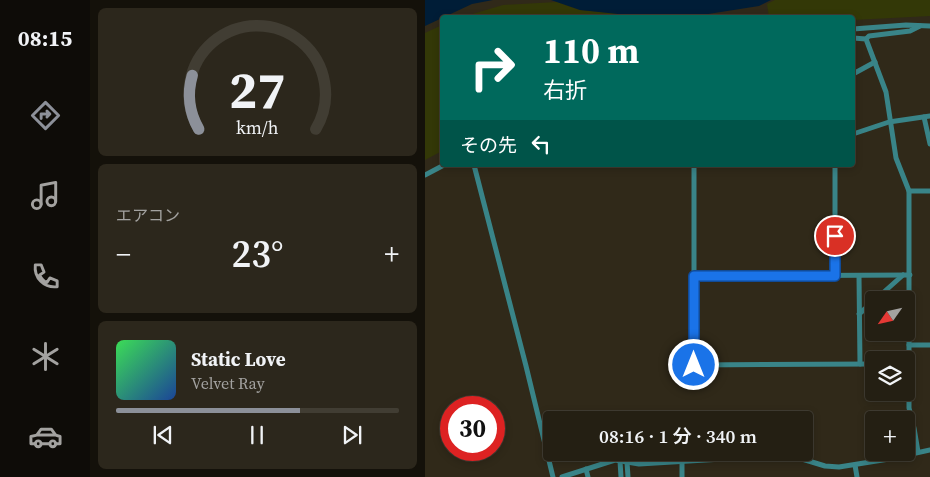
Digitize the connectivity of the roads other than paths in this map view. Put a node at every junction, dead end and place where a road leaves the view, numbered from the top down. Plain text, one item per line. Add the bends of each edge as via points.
1 (921, 26) junction
2 (930, 26) edge
3 (855, 29) edge
4 (855, 38) edge
5 (866, 39) junction
6 (875, 62) junction
7 (855, 73) edge
8 (930, 116) edge
9 (924, 117) junction
10 (889, 122) junction
11 (855, 133) edge
12 (930, 144) edge
13 (440, 167) edge
14 (475, 167) edge
15 (694, 167) edge
16 (835, 167) edge
17 (425, 175) edge
18 (909, 191) junction
19 (930, 191) edge
20 (903, 275) junction
21 (910, 275) junction
22 (694, 276) junction
23 (835, 276) junction
24 (859, 276) junction
25 (884, 291) edge
26 (865, 308) edge
27 (859, 314) junction
28 (909, 345) junction
29 (930, 345) edge
30 (909, 351) edge
31 (860, 364) junction
32 (865, 364) edge
33 (909, 401) edge
34 (930, 450) edge
35 (918, 452) junction
36 (612, 461) edge
37 (619, 461) joint
38 (627, 462) junction
39 (682, 462) junction
40 (855, 465) junction
41 (586, 469) junction
42 (553, 477) edge
43 (562, 477) edge
44 (588, 477) edge
45 (621, 477) edge
46 (629, 477) edge
47 (682, 477) edge
48 (857, 477) edge

1 - 2 street
1 - 3 street
1 - 5 street
4 - 5 street
5 - 6 street
6 - 7 street
6 - 10 street via 886,92
8 - 9 street
9 - 10 street
9 - 12 street
10 - 11 street
10 - 18 street via 896,158
13 - 17 street
14 - 42 street
15 - 22 street
16 - 23 street
18 - 19 street
18 - 21 street
20 - 21 street
20 - 24 street
20 - 25 street
21 - 28 street
22 - 23 street
22 - 31 street via 694,365
23 - 24 street
24 - 27 street
26 - 27 street
27 - 31 street
28 - 29 street
28 - 30 street
31 - 32 street
33 - 35 street
34 - 35 street
35 - 40 street
36 - 41 street
37 - 38 street
37 - 45 street
38 - 39 street
38 - 46 street
39 - 40 street via 789,455 825,466
39 - 47 street
40 - 48 street
41 - 43 street
41 - 44 street

